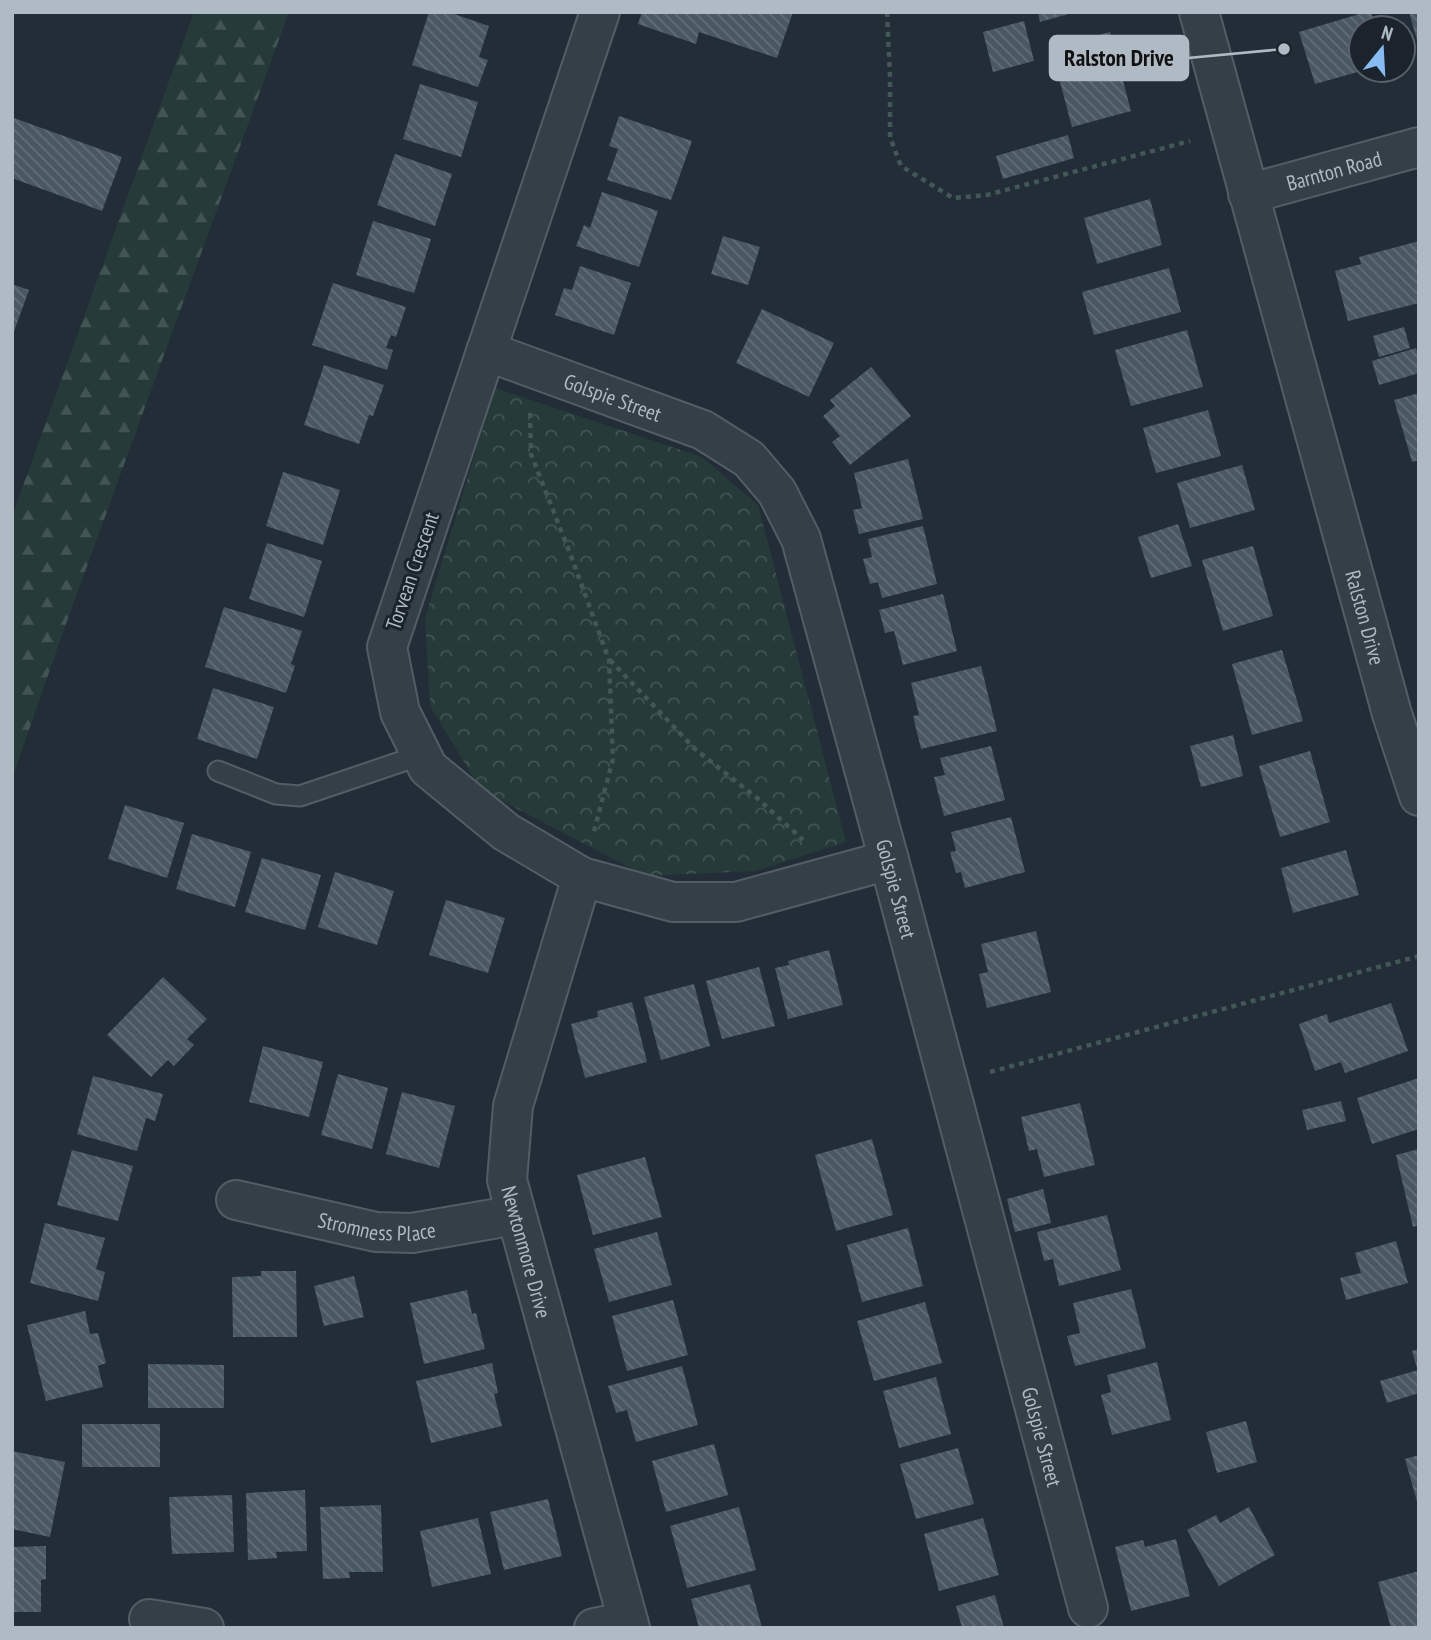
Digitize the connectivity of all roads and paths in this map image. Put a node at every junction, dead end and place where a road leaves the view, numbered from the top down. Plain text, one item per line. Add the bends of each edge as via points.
1 (600, 12) edge
2 (887, 12) edge
3 (1199, 12) edge
4 (1231, 130) junction
5 (1419, 147) edge
6 (1248, 194) junction
7 (486, 351) junction
8 (530, 367) junction
9 (609, 660) junction
10 (421, 755) junction
11 (218, 771) dead end
12 (1419, 796) edge
13 (889, 860) junction
14 (839, 874) junction
15 (582, 877) junction
16 (1419, 956) edge
17 (948, 1084) junction
18 (236, 1200) dead end
19 (516, 1216) junction
20 (1088, 1608) dead end
21 (149, 1619) dead end
22 (617, 1625) edge
23 (204, 1628) edge

1 - 7 street, Torvean Crescent
2 - 4 path via 890,137 901,166 953,198 987,195
3 - 4 street, Ralston Drive
4 - 6 street, Ralston Drive
5 - 6 street, Barnton Road
6 - 12 street, Ralston Drive via 1392,714
7 - 8 street, Golspie Street
7 - 10 street, Torvean Crescent via 387,648 400,712
8 - 9 path via 531,454
8 - 13 street, Golspie Street via 702,430 749,459 777,492 801,539
9 - 14 path via 695,749 757,798
9 - 15 path via 612,759
10 - 11 lane via 300,796 276,794
10 - 15 street, Torvean Crescent via 428,768 506,832
13 - 14 street, Torvean Crescent
13 - 17 street, Golspie Street
14 - 15 street, Torvean Crescent via 736,902 673,902
15 - 19 street, Newtonmore Drive via 513,1106 507,1180
16 - 17 path
17 - 20 street, Golspie Street
18 - 19 street, Stromness Place via 376,1231 412,1233
19 - 22 street, Newtonmore Drive
21 - 23 street

